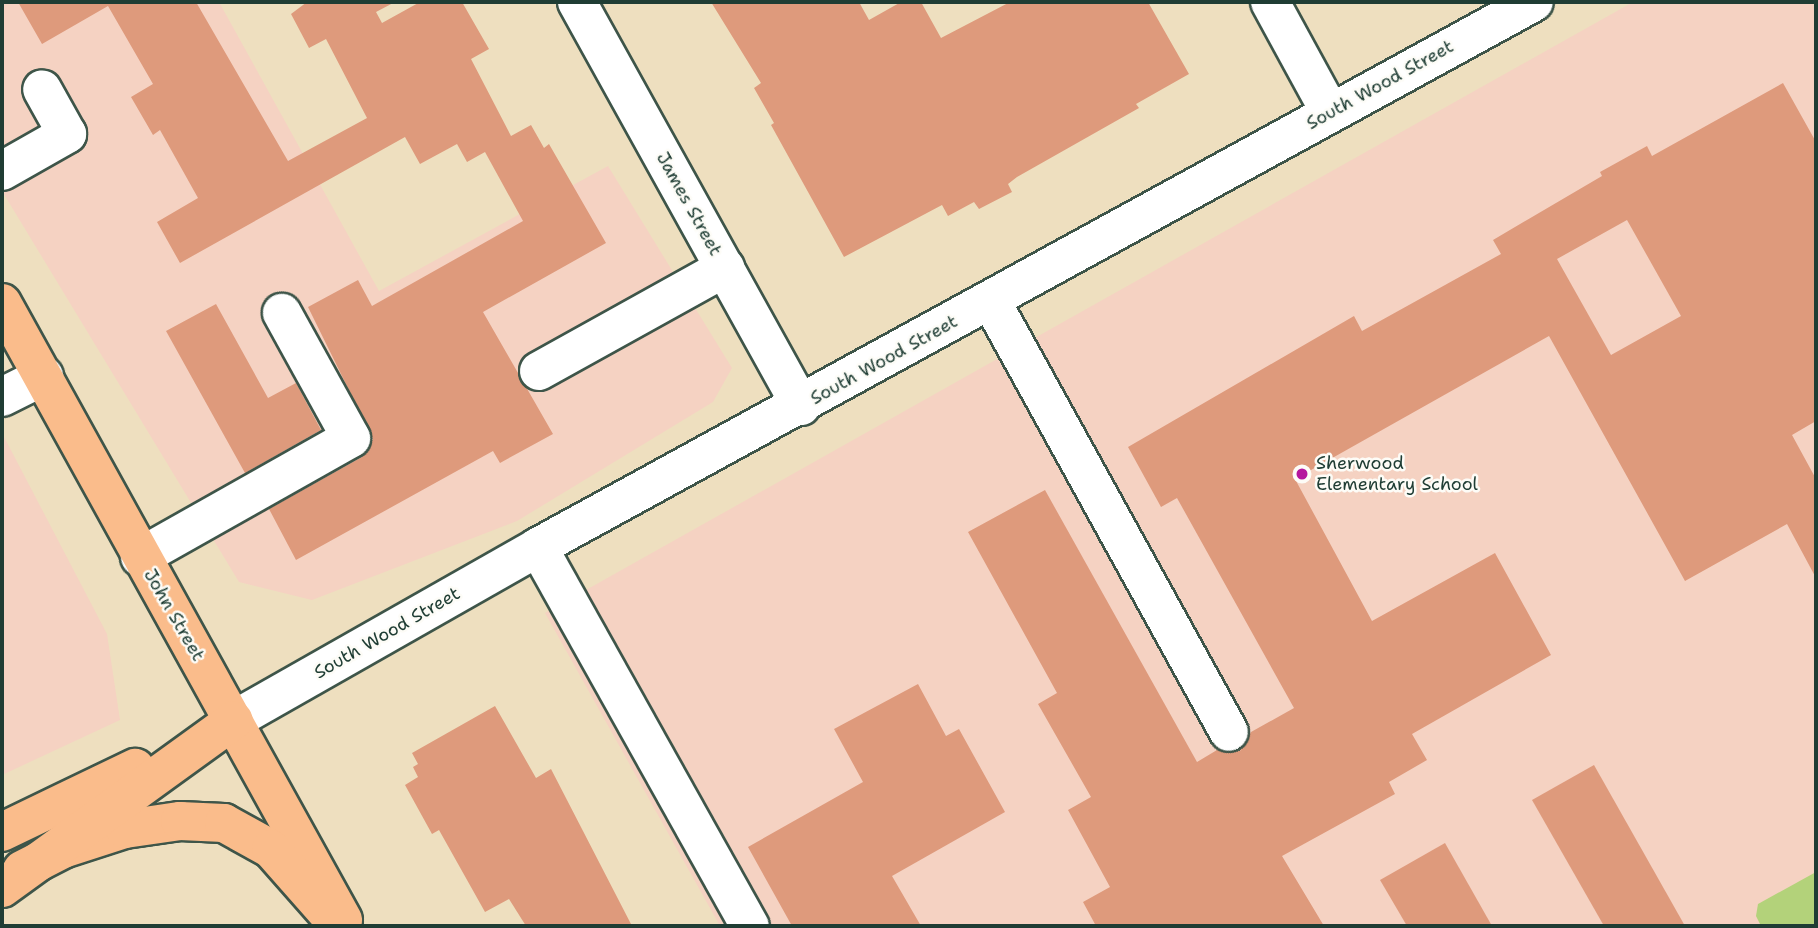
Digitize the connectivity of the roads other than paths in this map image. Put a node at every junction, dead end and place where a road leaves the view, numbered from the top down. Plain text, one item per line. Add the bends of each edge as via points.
1 (577, 2) edge
2 (1270, 2) edge
3 (1534, 2) edge
4 (42, 89) dead end
5 (1330, 112) junction
6 (2, 171) edge
7 (725, 268) junction
8 (991, 301) junction
9 (2, 303) edge
10 (282, 313) dead end
11 (538, 371) dead end
12 (44, 376) junction
13 (2, 397) edge
14 (801, 406) junction
15 (538, 547) junction
16 (141, 557) junction
17 (234, 720) junction
18 (1229, 732) dead end
19 (2, 832) edge
20 (12, 879) edge
21 (339, 926) edge
22 (347, 926) edge
23 (750, 926) edge

1 - 7 street, James Street
2 - 5 street
3 - 5 street, South Wood Street
4 - 6 street via 67,134
5 - 8 street, South Wood Street
7 - 11 street
7 - 14 street, James Street
8 - 14 street, South Wood Street
8 - 18 street
9 - 12 main road, John Street
10 - 16 street via 351,438
12 - 13 street
12 - 16 main road, John Street
14 - 15 street, South Wood Street
15 - 17 street, South Wood Street
15 - 23 street
16 - 17 main road, John Street
17 - 19 main road
17 - 20 main road
17 - 22 main road, John Street
20 - 21 main road via 63,849 125,829 180,821 224,823 271,849

